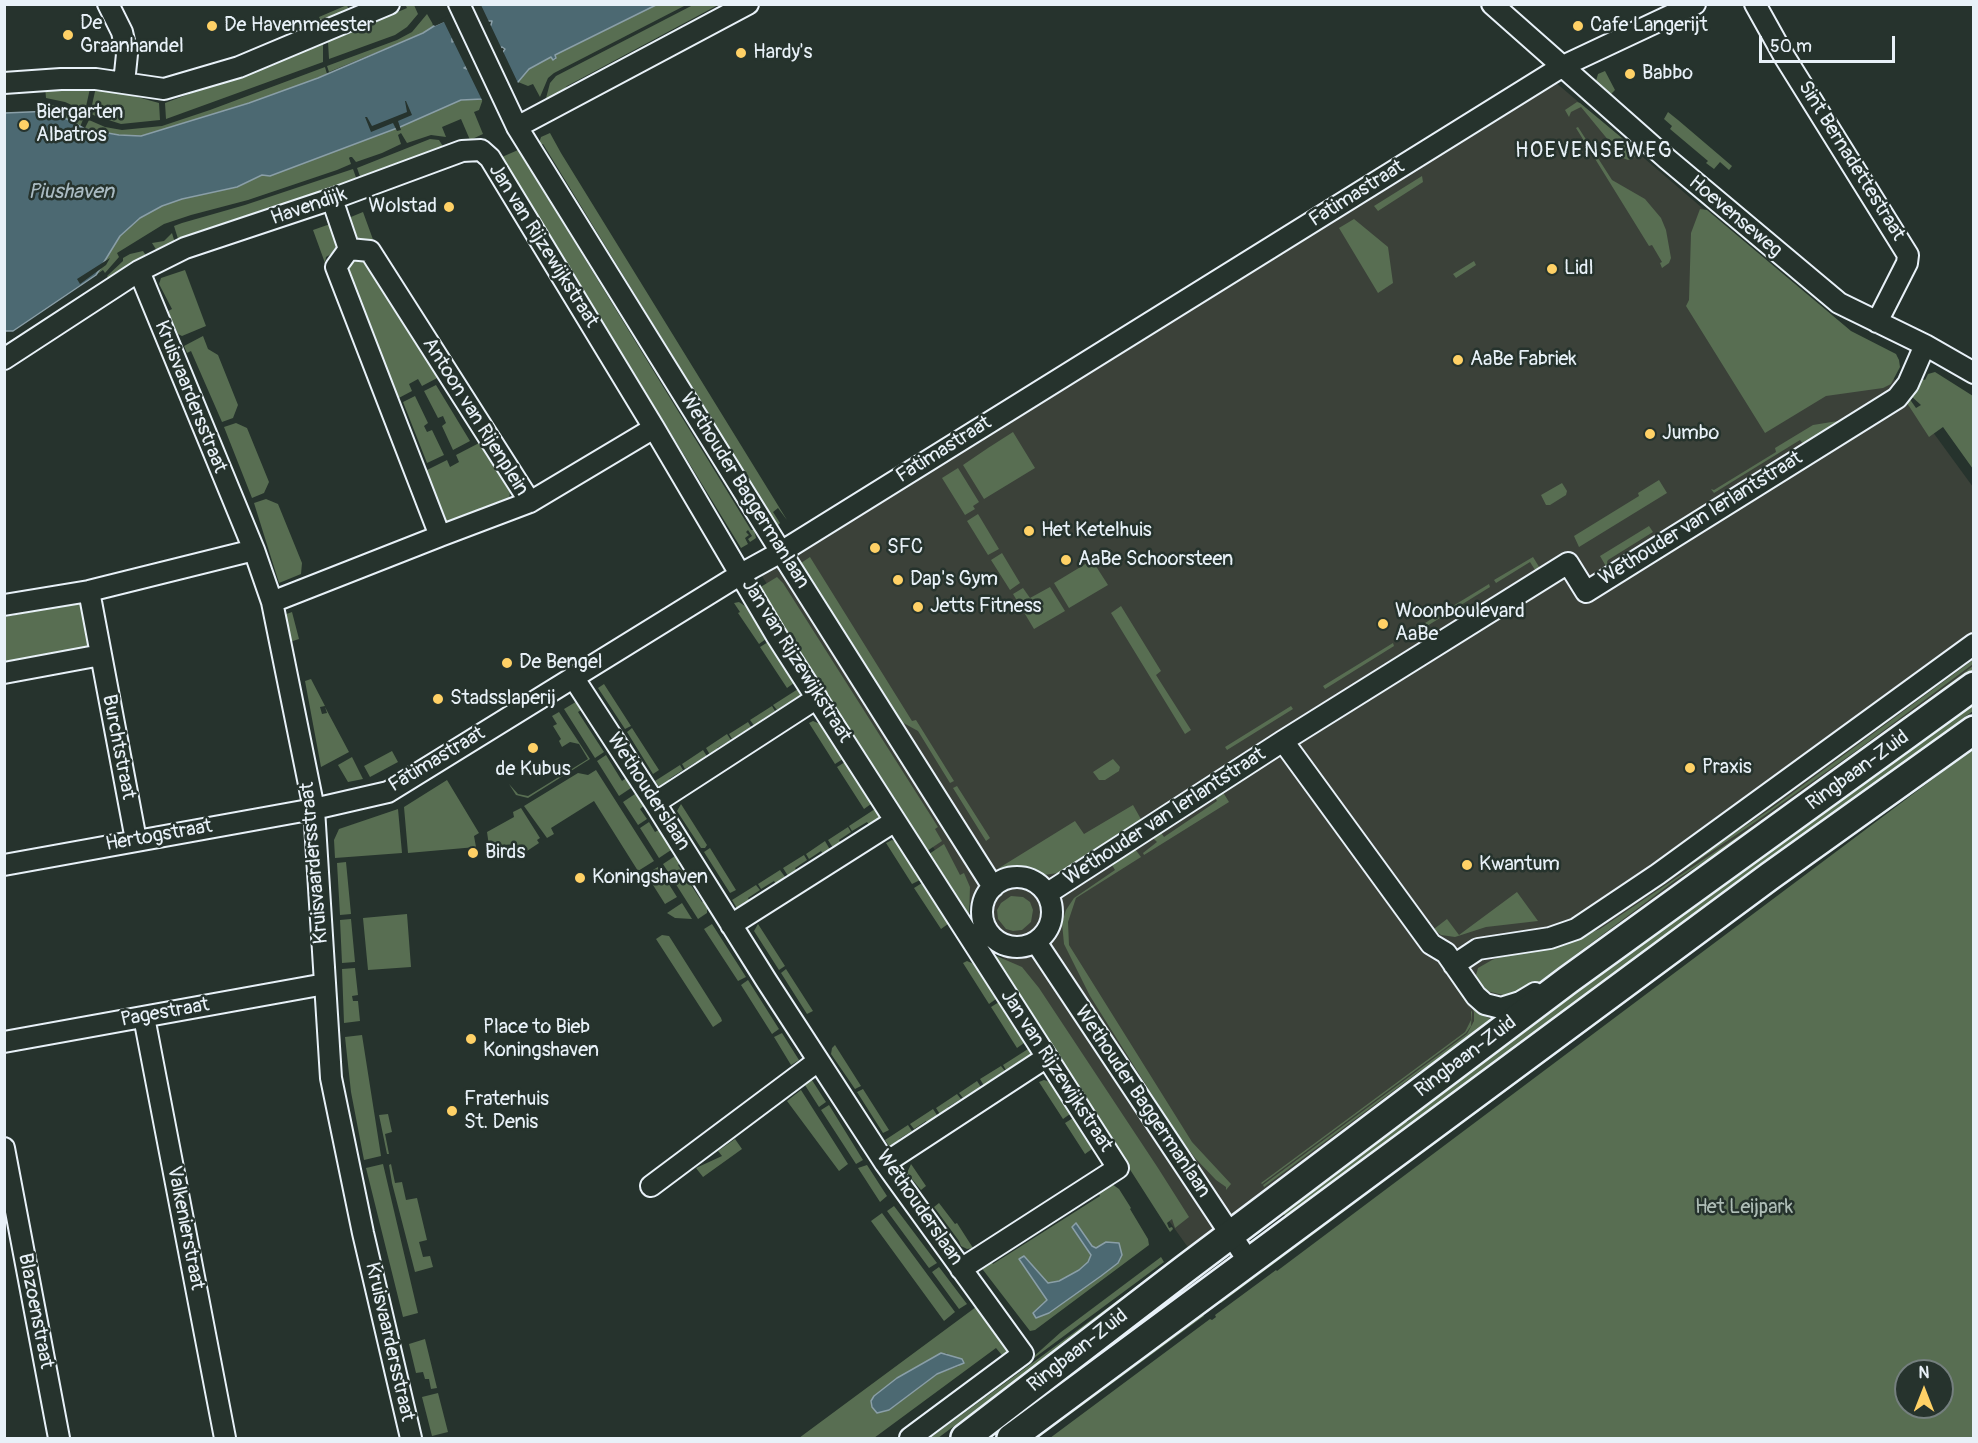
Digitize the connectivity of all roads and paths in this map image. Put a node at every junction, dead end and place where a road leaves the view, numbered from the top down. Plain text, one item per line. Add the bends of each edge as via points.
1 (108, 4) edge
2 (389, 4) edge
3 (459, 4) edge
4 (748, 4) edge
5 (1492, 4) edge
6 (1695, 4) edge
7 (1755, 4) edge
8 (1563, 66) junction
9 (4, 83) edge
10 (124, 83) junction
11 (517, 127) junction
12 (481, 150) joint
13 (332, 199) junction
14 (349, 249) junction
15 (139, 271) junction
16 (1877, 322) junction
17 (1924, 345) junction
18 (4, 359) edge
19 (1974, 373) edge
20 (654, 428) junction
21 (530, 502) junction
22 (440, 536) junction
23 (254, 550) junction
24 (781, 552) junction
25 (741, 574) junction
26 (89, 591) junction
27 (272, 602) junction
28 (4, 605) edge
29 (1974, 644) edge
30 (101, 655) junction
31 (4, 673) edge
32 (573, 677) junction
33 (1974, 686) edge
34 (817, 698) junction
35 (1974, 730) edge
36 (1282, 741) junction
37 (655, 803) junction
38 (314, 809) junction
39 (896, 821) junction
40 (136, 840) junction
41 (4, 865) edge
42 (993, 887) junction
43 (1048, 894) junction
44 (731, 925) junction
45 (1036, 942) junction
46 (1455, 964) junction
47 (1568, 980) junction
48 (325, 984) junction
49 (144, 1017) junction
50 (4, 1042) edge
51 (1047, 1057) junction
52 (818, 1061) junction
53 (4, 1148) edge
54 (885, 1163) junction
55 (651, 1186) dead end
56 (1230, 1235) junction
57 (1249, 1262) junction
58 (961, 1269) junction
59 (1023, 1354) joint
60 (59, 1438) edge
61 (225, 1438) edge
62 (411, 1438) edge
63 (910, 1438) edge
64 (965, 1438) edge
65 (1011, 1438) edge

1 - 10 street via 122,32 127,54
2 - 10 street via 239,67 164,89
3 - 11 street, Wethouder Baggermanlaan
4 - 11 street
5 - 8 street, Hoevenseweg
6 - 8 street, Fatimastraat
7 - 16 street, Sint Bernadettestraat via 1908,255
8 - 16 street, Hoevenseweg via 1813,282 1839,303
8 - 24 street, Fatimastraat
9 - 10 street via 96,79
11 - 24 street, Wethouder Baggermanlaan
12 - 13 street, Havendijk via 462,151
12 - 20 street, Jan van Rijzewijkstraat via 490,158
13 - 14 street
13 - 15 street, Havendijk via 185,248
14 - 21 street, Antoon van Rijenplein via 370,251
14 - 22 street via 336,267
15 - 18 street, Havendijk
15 - 23 street, Kruisvaardersstraat
16 - 17 street, Hoevenseweg
17 - 19 street, Hoevenseweg
17 - 36 street, Wethouder van Ierlantstraat via 1908,384 1897,398 1586,592 1568,563
20 - 21 street
20 - 25 street, Jan van Rijzewijkstraat
21 - 22 street, Antoon van Rijenplein
22 - 27 street, Antoon van Rijenplein
23 - 26 street
23 - 27 street, Kruisvaardersstraat
24 - 25 street, Fatimastraat
24 - 42 street, Wethouder Baggermanlaan
25 - 32 street, Fatimastraat
25 - 34 street, Jan van Rijzewijkstraat
26 - 28 street
26 - 30 street, Burchtstraat
27 - 38 street, Kruisvaardersstraat
29 - 46 street, Ringbaan-Zuid via 1658,874 1576,929 1550,938 1478,949
30 - 31 street
30 - 40 street, Burchtstraat
32 - 37 street, Wethouderslaan
32 - 38 street, Fatimastraat via 388,792
33 - 47 main road, Ringbaan-Zuid
34 - 37 street
34 - 39 street, Jan van Rijzewijkstraat
35 - 57 main road, Ringbaan-Zuid via 1760,883
36 - 43 street, Wethouder van Ierlantstraat
36 - 46 street, Wethouder van Ierlantstraat via 1431,944
37 - 44 street, Wethouderslaan
38 - 40 street, Hertogstraat
38 - 48 street, Kruisvaardersstraat
39 - 44 street
39 - 51 street, Jan van Rijzewijkstraat
40 - 41 street, Hertogstraat
42 - 43 street via 1003,880 1028,878
42 - 45 street via 986,895 982,916 990,935 1018,948
43 - 45 street via 1052,903 1051,924
44 - 52 street, Wethouderslaan
45 - 56 street, Wethouder Baggermanlaan
46 - 47 street, Wethouder van Ierlantstraat via 1476,996 1485,1004 1501,1008 1520,1002 1548,984
47 - 56 main road, Ringbaan-Zuid
48 - 49 street, Pagestraat
48 - 62 street, Kruisvaardersstraat via 331,1078
49 - 50 street, Pagestraat
49 - 61 street, Valkenierstraat
51 - 54 street
51 - 58 street, Jan van Rijzewijkstraat via 1118,1168
52 - 54 street, Wethouderslaan
52 - 55 street
53 - 60 street, Blazoenstraat
54 - 58 street, Wethouderslaan
56 - 57 street, Wethouder Baggermanlaan
56 - 64 main road, Ringbaan-Zuid
57 - 65 main road, Ringbaan-Zuid
58 - 59 street, Wethouderslaan
59 - 63 street, Ringbaan-Zuid

